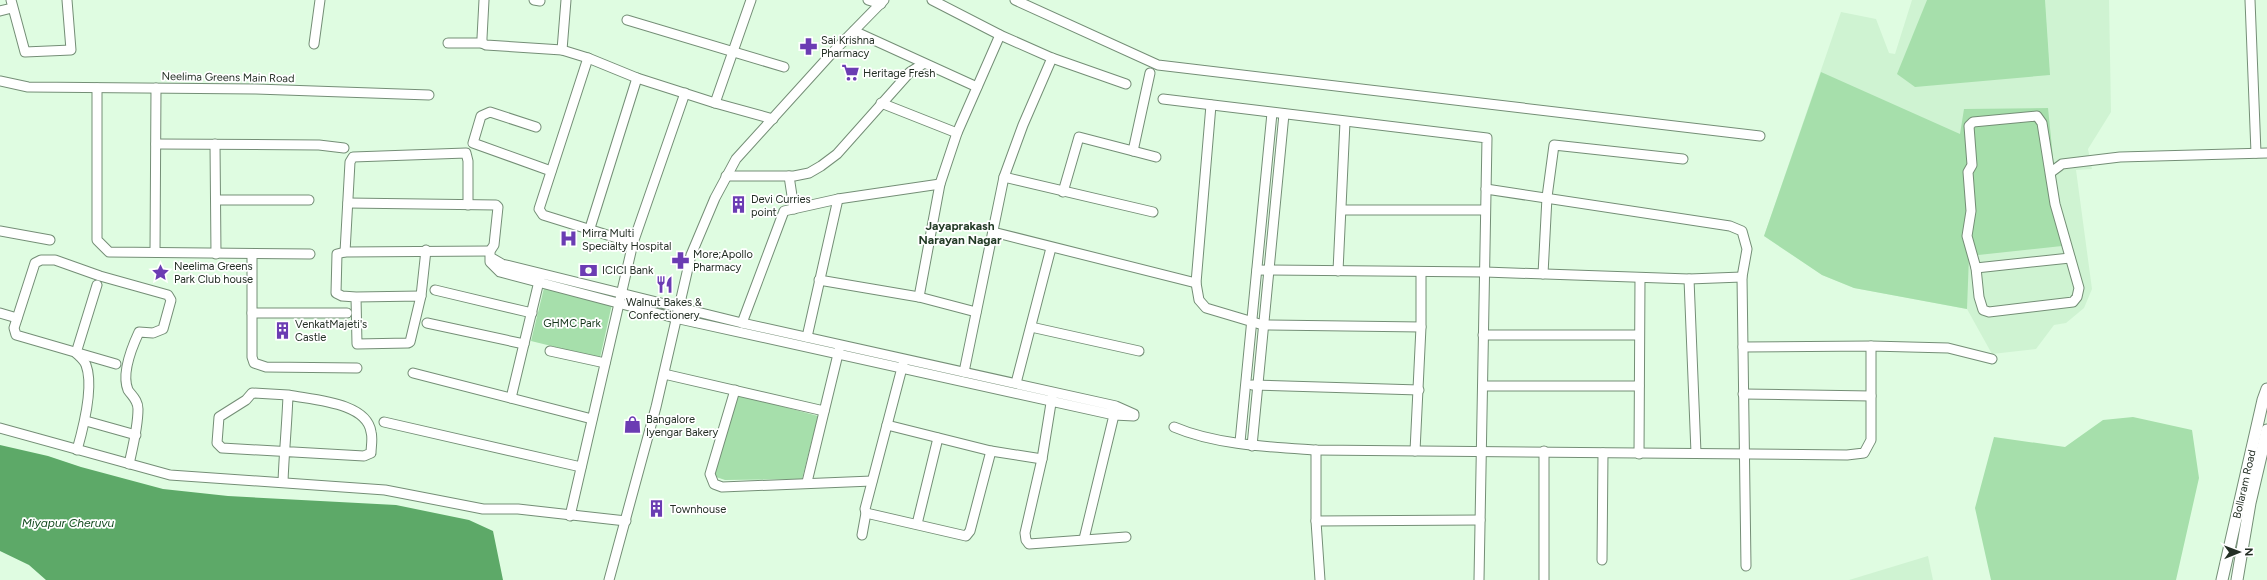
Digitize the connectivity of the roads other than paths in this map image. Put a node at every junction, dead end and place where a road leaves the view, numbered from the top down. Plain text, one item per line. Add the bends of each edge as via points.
1 (67, 0) edge
2 (320, 0) edge
3 (484, 0) edge
4 (566, 0) edge
5 (751, 0) edge
6 (868, 0) edge
7 (932, 0) edge
8 (1015, 0) edge
9 (2250, 0) edge
10 (883, 2) edge
11 (12, 4) edge
12 (0, 11) edge
13 (627, 20) dead end
14 (854, 31) junction
15 (1000, 36) junction
16 (448, 43) dead end
17 (482, 43) junction
18 (314, 44) dead end
19 (562, 50) junction
20 (732, 53) junction
21 (588, 58) junction
22 (1052, 58) junction
23 (923, 64) junction
24 (784, 68) dead end
25 (1150, 73) dead end
26 (637, 78) junction
27 (0, 81) edge
28 (1126, 84) dead end
29 (977, 87) junction
30 (97, 88) junction
31 (156, 88) junction
32 (685, 93) junction
33 (429, 95) dead end
34 (1162, 99) dead end
35 (714, 103) junction
36 (881, 103) junction
37 (1211, 105) junction
38 (1272, 113) junction
39 (1284, 114) junction
40 (773, 119) junction
41 (1345, 122) junction
42 (536, 127) dead end
43 (957, 133) junction
44 (1760, 136) dead end
45 (156, 144) junction
46 (215, 144) junction
47 (344, 148) dead end
48 (1132, 151) junction
49 (2256, 153) junction
50 (2267, 153) edge
51 (1156, 157) dead end
52 (1683, 158) dead end
53 (551, 171) junction
54 (2050, 173) junction
55 (726, 176) junction
56 (789, 176) junction
57 (1004, 176) junction
58 (940, 184) junction
59 (1486, 189) junction
60 (1063, 192) junction
61 (1547, 197) junction
62 (838, 199) junction
63 (216, 200) junction
64 (309, 200) dead end
65 (348, 203) junction
66 (468, 205) junction
67 (794, 209) junction
68 (1342, 210) junction
69 (1484, 210) junction
70 (1152, 212) dead end
71 (590, 228) junction
72 (0, 231) edge
73 (993, 232) junction
74 (50, 240) dead end
75 (633, 243) junction
76 (1051, 248) junction
77 (426, 250) junction
78 (155, 252) junction
79 (345, 252) junction
80 (216, 254) junction
81 (310, 254) dead end
82 (490, 254) junction
83 (252, 255) junction
84 (2070, 258) junction
85 (1976, 268) junction
86 (1257, 270) junction
87 (1338, 271) junction
88 (541, 272) junction
89 (1269, 272) junction
90 (1485, 272) junction
91 (1422, 273) junction
92 (1543, 274) junction
93 (1742, 277) junction
94 (1640, 278) junction
95 (1689, 279) junction
96 (819, 280) junction
97 (539, 282) junction
98 (1196, 283) junction
99 (97, 285) dead end
100 (435, 290) dead end
101 (621, 293) junction
102 (421, 296) junction
103 (356, 297) junction
104 (919, 297) junction
105 (619, 302) junction
106 (678, 308) junction
107 (976, 312) junction
108 (0, 313) edge
109 (252, 313) junction
110 (346, 313) dead end
111 (532, 313) junction
112 (17, 318) junction
113 (675, 318) junction
114 (1252, 321) junction
115 (427, 323) dead end
116 (742, 323) junction
117 (1263, 325) junction
118 (1031, 327) junction
119 (1421, 327) junction
120 (1484, 335) junction
121 (1639, 335) junction
122 (807, 337) junction
123 (524, 344) junction
124 (841, 345) junction
125 (1871, 346) junction
126 (1743, 347) junction
127 (550, 351) dead end
128 (1139, 351) dead end
129 (76, 353) junction
130 (838, 354) junction
131 (905, 359) junction
132 (1992, 359) dead end
133 (605, 363) junction
134 (116, 364) dead end
135 (357, 368) dead end
136 (902, 368) junction
137 (964, 372) junction
138 (413, 373) dead end
139 (664, 374) junction
140 (1016, 383) junction
141 (1245, 384) junction
142 (1257, 385) junction
143 (1483, 386) junction
144 (1640, 386) junction
145 (2267, 389) edge
146 (735, 390) junction
147 (1419, 390) junction
148 (1053, 392) junction
149 (1743, 394) junction
150 (288, 395) junction
151 (1871, 396) junction
152 (511, 398) junction
153 (1051, 401) junction
154 (1116, 406) junction
155 (824, 411) junction
156 (1114, 415) junction
157 (592, 418) junction
158 (86, 421) junction
159 (384, 422) dead end
160 (887, 425) junction
161 (1174, 427) dead end
162 (0, 428) edge
163 (2267, 430) edge
164 (136, 435) junction
165 (938, 438) junction
166 (1240, 442) junction
167 (1252, 446) junction
168 (77, 450) junction
169 (1316, 450) junction
170 (991, 451) junction
171 (1415, 451) junction
172 (1544, 451) junction
173 (285, 452) junction
174 (1481, 452) junction
175 (1603, 453) junction
176 (1696, 453) junction
177 (1746, 453) junction
178 (1640, 454) junction
179 (1042, 460) junction
180 (129, 464) junction
181 (581, 467) junction
182 (872, 481) junction
183 (284, 482) junction
184 (807, 482) junction
185 (866, 513) junction
186 (570, 516) junction
187 (1480, 520) junction
188 (626, 521) junction
189 (1316, 521) junction
190 (917, 524) junction
191 (862, 536) dead end
192 (1126, 537) dead end
193 (1084, 539) junction
194 (1602, 560) dead end
195 (1746, 566) dead end
196 (609, 580) edge
197 (1320, 580) edge
198 (1479, 580) edge
199 (1544, 580) edge
200 (2222, 580) edge
201 (2237, 580) edge

1 - 11 street via 71,50 25,52
2 - 18 street
3 - 17 street
4 - 19 street
5 - 20 street
6 - 10 street
7 - 15 street
8 - 44 street via 1158,65
9 - 49 street
10 - 14 street
11 - 12 street
13 - 20 street
14 - 23 street
14 - 40 street
15 - 22 street
15 - 29 street
16 - 17 street
17 - 19 street
19 - 21 street
20 - 24 street
20 - 35 street
21 - 26 street
21 - 53 street
22 - 28 street
22 - 57 street
23 - 29 street
23 - 36 street via 910,72
25 - 48 street
26 - 32 street
26 - 71 street
27 - 30 street, Neelima Greens Main Road via 28,87
29 - 43 street
30 - 31 street, Neelima Greens Main Road
30 - 78 street via 97,240 109,252
31 - 33 street, Neelima Greens Main Road
31 - 45 street
32 - 35 street
32 - 75 street
34 - 37 street
35 - 40 street
36 - 43 street
36 - 56 street via 837,154 809,172
37 - 38 street
37 - 98 street
38 - 39 street
38 - 86 street
39 - 41 street
39 - 89 street
40 - 55 street via 736,159
41 - 59 street via 1487,138
41 - 68 street
42 - 53 street via 490,112 486,113 481,116 473,143
43 - 58 street
45 - 46 street
45 - 78 street
46 - 47 street via 319,145
46 - 63 street
48 - 51 street
48 - 60 street via 1079,137
49 - 50 street
49 - 54 street via 2120,157 2062,164
52 - 61 street via 1554,145
53 - 71 street via 540,212
54 - 84 street via 2055,204
54 - 85 street via 2042,123 2037,116 1973,122 1969,126 1972,165 1968,172 1972,211 1966,236
55 - 56 street
55 - 106 street via 691,255
56 - 67 street
57 - 60 street
57 - 73 street
58 - 62 street
58 - 104 street
59 - 61 street
59 - 69 street
60 - 70 street
61 - 92 street
61 - 93 street via 1730,226 1742,232 1746,238
62 - 67 street
62 - 96 street
63 - 64 street
63 - 80 street
65 - 66 street
65 - 66 street via 350,162 353,157 463,152 468,156
65 - 79 street
66 - 82 street via 494,204 498,207 494,245
67 - 116 street via 787,209 781,214
68 - 69 street
68 - 87 street
69 - 90 street
71 - 75 street
72 - 74 street
73 - 76 street
73 - 107 street
75 - 101 street
76 - 98 street
76 - 118 street
77 - 79 street
77 - 82 street
77 - 102 street
78 - 80 street
79 - 103 street via 338,253 336,257 335,290 342,296
80 - 83 street
81 - 83 street
82 - 88 street via 502,264
82 - 97 street via 490,262 496,271
83 - 109 street
84 - 85 street
84 - 85 street via 2079,288 2073,302 1989,312 1983,310 1979,297
86 - 89 street
86 - 114 street
87 - 89 street
87 - 91 street
88 - 97 street
88 - 101 street
89 - 117 street
90 - 91 street
90 - 92 street
90 - 120 street
91 - 119 street
92 - 94 street
93 - 95 street
93 - 126 street
94 - 95 street
94 - 121 street
95 - 176 street
96 - 104 street
96 - 122 street
97 - 105 street
97 - 111 street
98 - 114 street via 1199,300 1206,308
99 - 129 street
100 - 111 street
101 - 105 street
101 - 106 street
102 - 103 street
102 - 103 street via 410,342 359,345 356,343
104 - 107 street
105 - 113 street
105 - 133 street
106 - 113 street
106 - 116 street
107 - 137 street
108 - 112 street
109 - 110 street
109 - 135 street via 252,357 254,363 259,366
111 - 123 street
112 - 129 street via 14,332 20,338
112 - 164 street via 35,263 41,260 55,260 168,295 171,306 163,329 153,333 139,332 127,367 128,389 135,398 138,408
113 - 130 street
113 - 139 street
114 - 117 street
114 - 141 street
115 - 123 street
116 - 122 street
117 - 119 street
117 - 142 street
118 - 128 street
118 - 140 street
119 - 147 street
120 - 121 street
120 - 143 street
121 - 144 street
122 - 124 street
123 - 152 street
124 - 130 street
124 - 131 street
125 - 126 street
125 - 132 street via 1948,348
125 - 151 street
126 - 149 street
127 - 133 street
129 - 134 street
129 - 158 street via 87,366
130 - 136 street
130 - 155 street
131 - 136 street
131 - 137 street
133 - 157 street
136 - 153 street
136 - 160 street
137 - 140 street
138 - 152 street
139 - 146 street
139 - 188 street
140 - 148 street
141 - 142 street
141 - 166 street
142 - 147 street
142 - 167 street
143 - 144 street
143 - 174 street
144 - 178 street
145 - 200 main road, Bollaram Road via 2262,400
146 - 155 street
146 - 184 street via 710,474 714,484 722,487
147 - 171 street
148 - 153 street
148 - 154 street
149 - 151 street
149 - 177 street
150 - 173 street
150 - 173 street via 252,393 246,400 219,417 217,443 222,448
150 - 173 street via 351,407 368,421 372,432 371,453 364,456
151 - 177 street via 1871,440 1864,453
152 - 157 street
153 - 156 street
153 - 179 street
154 - 156 street
154 - 156 street via 1134,416
155 - 184 street
156 - 193 street
157 - 181 street
158 - 164 street
158 - 168 street
159 - 181 street
160 - 165 street
160 - 182 street
161 - 166 street via 1207,437
162 - 168 street
163 - 201 main road, Bollaram Road via 2250,503
164 - 180 street
165 - 170 street
165 - 190 street
166 - 167 street
167 - 169 street
168 - 180 street
169 - 171 street
169 - 189 street
170 - 179 street
170 - 190 street via 969,534 961,536
171 - 174 street
172 - 174 street
172 - 175 street
172 - 199 street
173 - 183 street
174 - 187 street
175 - 178 street
175 - 194 street
176 - 177 street
176 - 178 street
177 - 195 street
179 - 193 street via 1025,533 1026,540 1029,544
180 - 183 street via 170,475
181 - 186 street
182 - 184 street
182 - 185 street
183 - 186 street via 385,490 483,509 518,509
185 - 190 street
185 - 191 street
186 - 188 street
187 - 189 street
187 - 198 street
188 - 196 street
189 - 197 street
192 - 193 street

